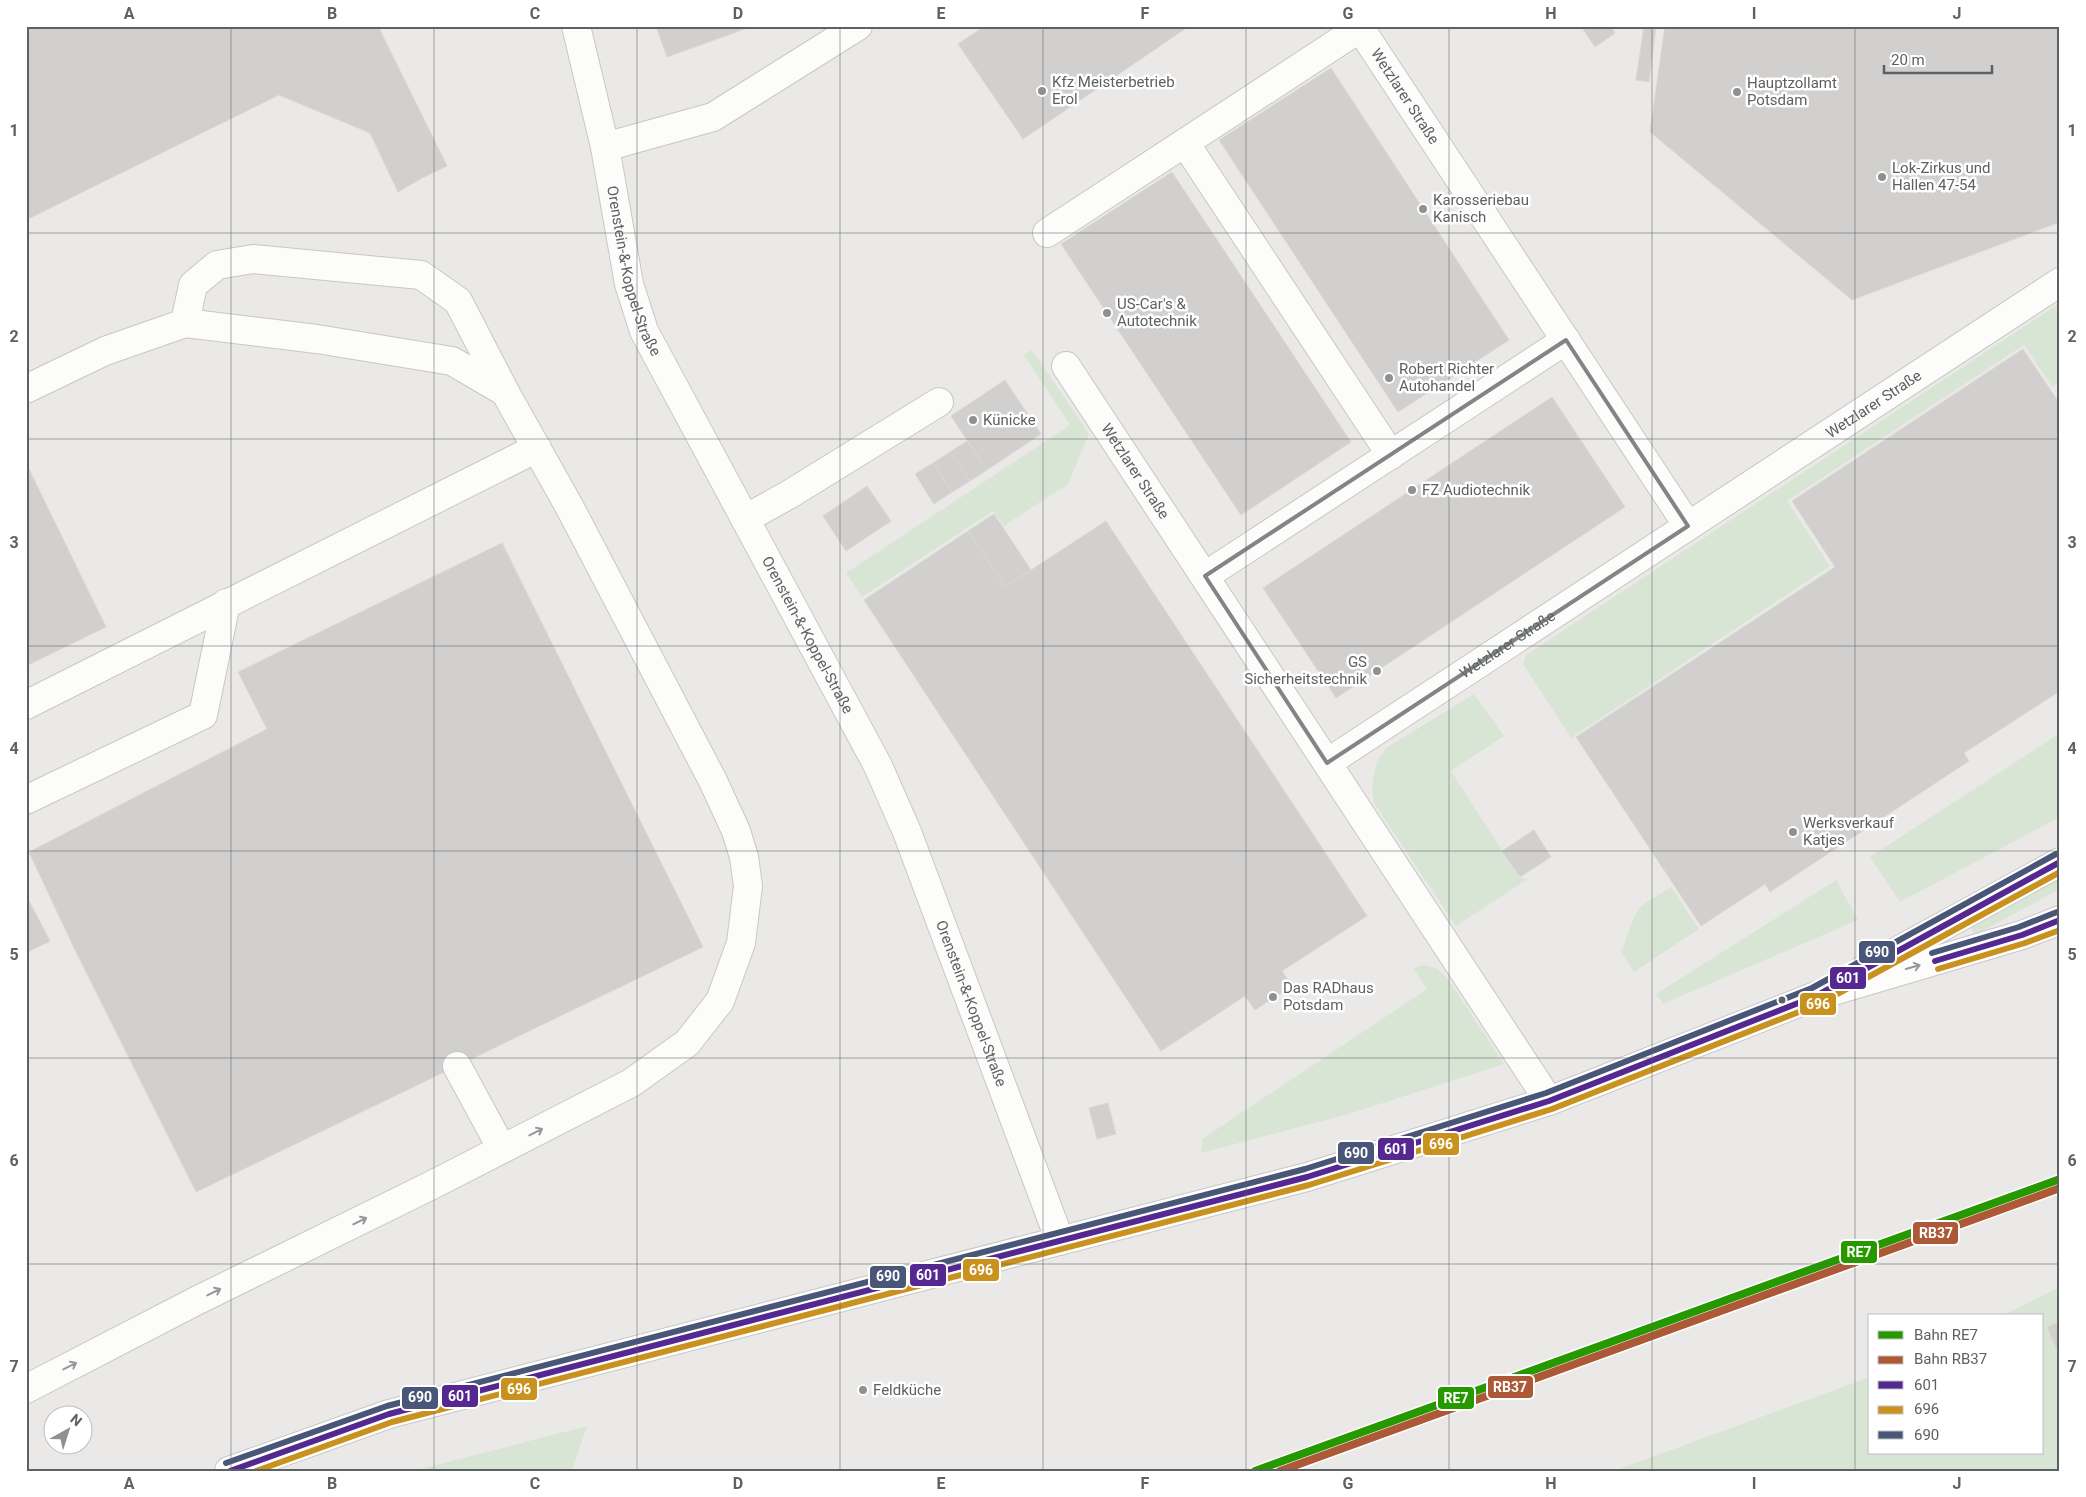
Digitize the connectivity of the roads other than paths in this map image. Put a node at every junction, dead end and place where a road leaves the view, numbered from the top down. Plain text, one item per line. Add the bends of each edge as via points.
1 (576, 26) edge
2 (858, 26) edge
3 (1185, 143) junction
4 (605, 147) junction
5 (1047, 233) dead end
6 (2060, 282) edge
7 (185, 323) junction
8 (1566, 340) junction
9 (1066, 366) dead end
10 (26, 389) edge
11 (505, 392) junction
12 (939, 402) dead end
13 (538, 448) junction
14 (1391, 455) junction
15 (746, 519) junction
16 (1688, 526) junction
17 (1205, 576) junction
18 (226, 603) junction
19 (26, 705) edge
20 (1327, 763) junction
21 (26, 800) edge
22 (2060, 862) edge
23 (2060, 920) edge
24 (1816, 996) junction
25 (457, 1066) dead end
26 (1549, 1101) junction
27 (502, 1149) junction
28 (1060, 1241) junction
29 (26, 1389) edge
30 (229, 1471) edge

1 - 4 street, Orenstein-&-Koppel-Straße
2 - 4 street via 713,117
3 - 5 street, Wetzlarer Straße
3 - 8 street, Wetzlarer Straße via 1360,28
3 - 14 street
4 - 15 street, Orenstein-&-Koppel-Straße via 629,284 644,331
6 - 16 street, Wetzlarer Straße
7 - 10 street via 105,351
7 - 11 street via 452,361
7 - 11 street via 193,285 217,265 252,259 421,275 458,301
8 - 14 street
8 - 16 street, Wetzlarer Straße
9 - 17 street, Wetzlarer Straße
11 - 13 street
12 - 15 street
13 - 18 street
27 -> 13 street via 631,1082 687,1043 720,1001 741,942 748,886 736,831 713,781
14 - 17 street
15 - 28 street, Orenstein-&-Koppel-Straße via 878,766 907,832
16 - 20 street, Wetzlarer Straße
17 - 20 street, Wetzlarer Straße
18 - 19 street
18 - 21 street via 203,715
20 - 26 street, Wetzlarer Straße
22 - 24 street
24 -> 23 street via 2022,935
24 - 26 street
25 - 27 street
26 - 28 street via 1307,1177
29 -> 27 street
28 - 30 street via 389,1414

